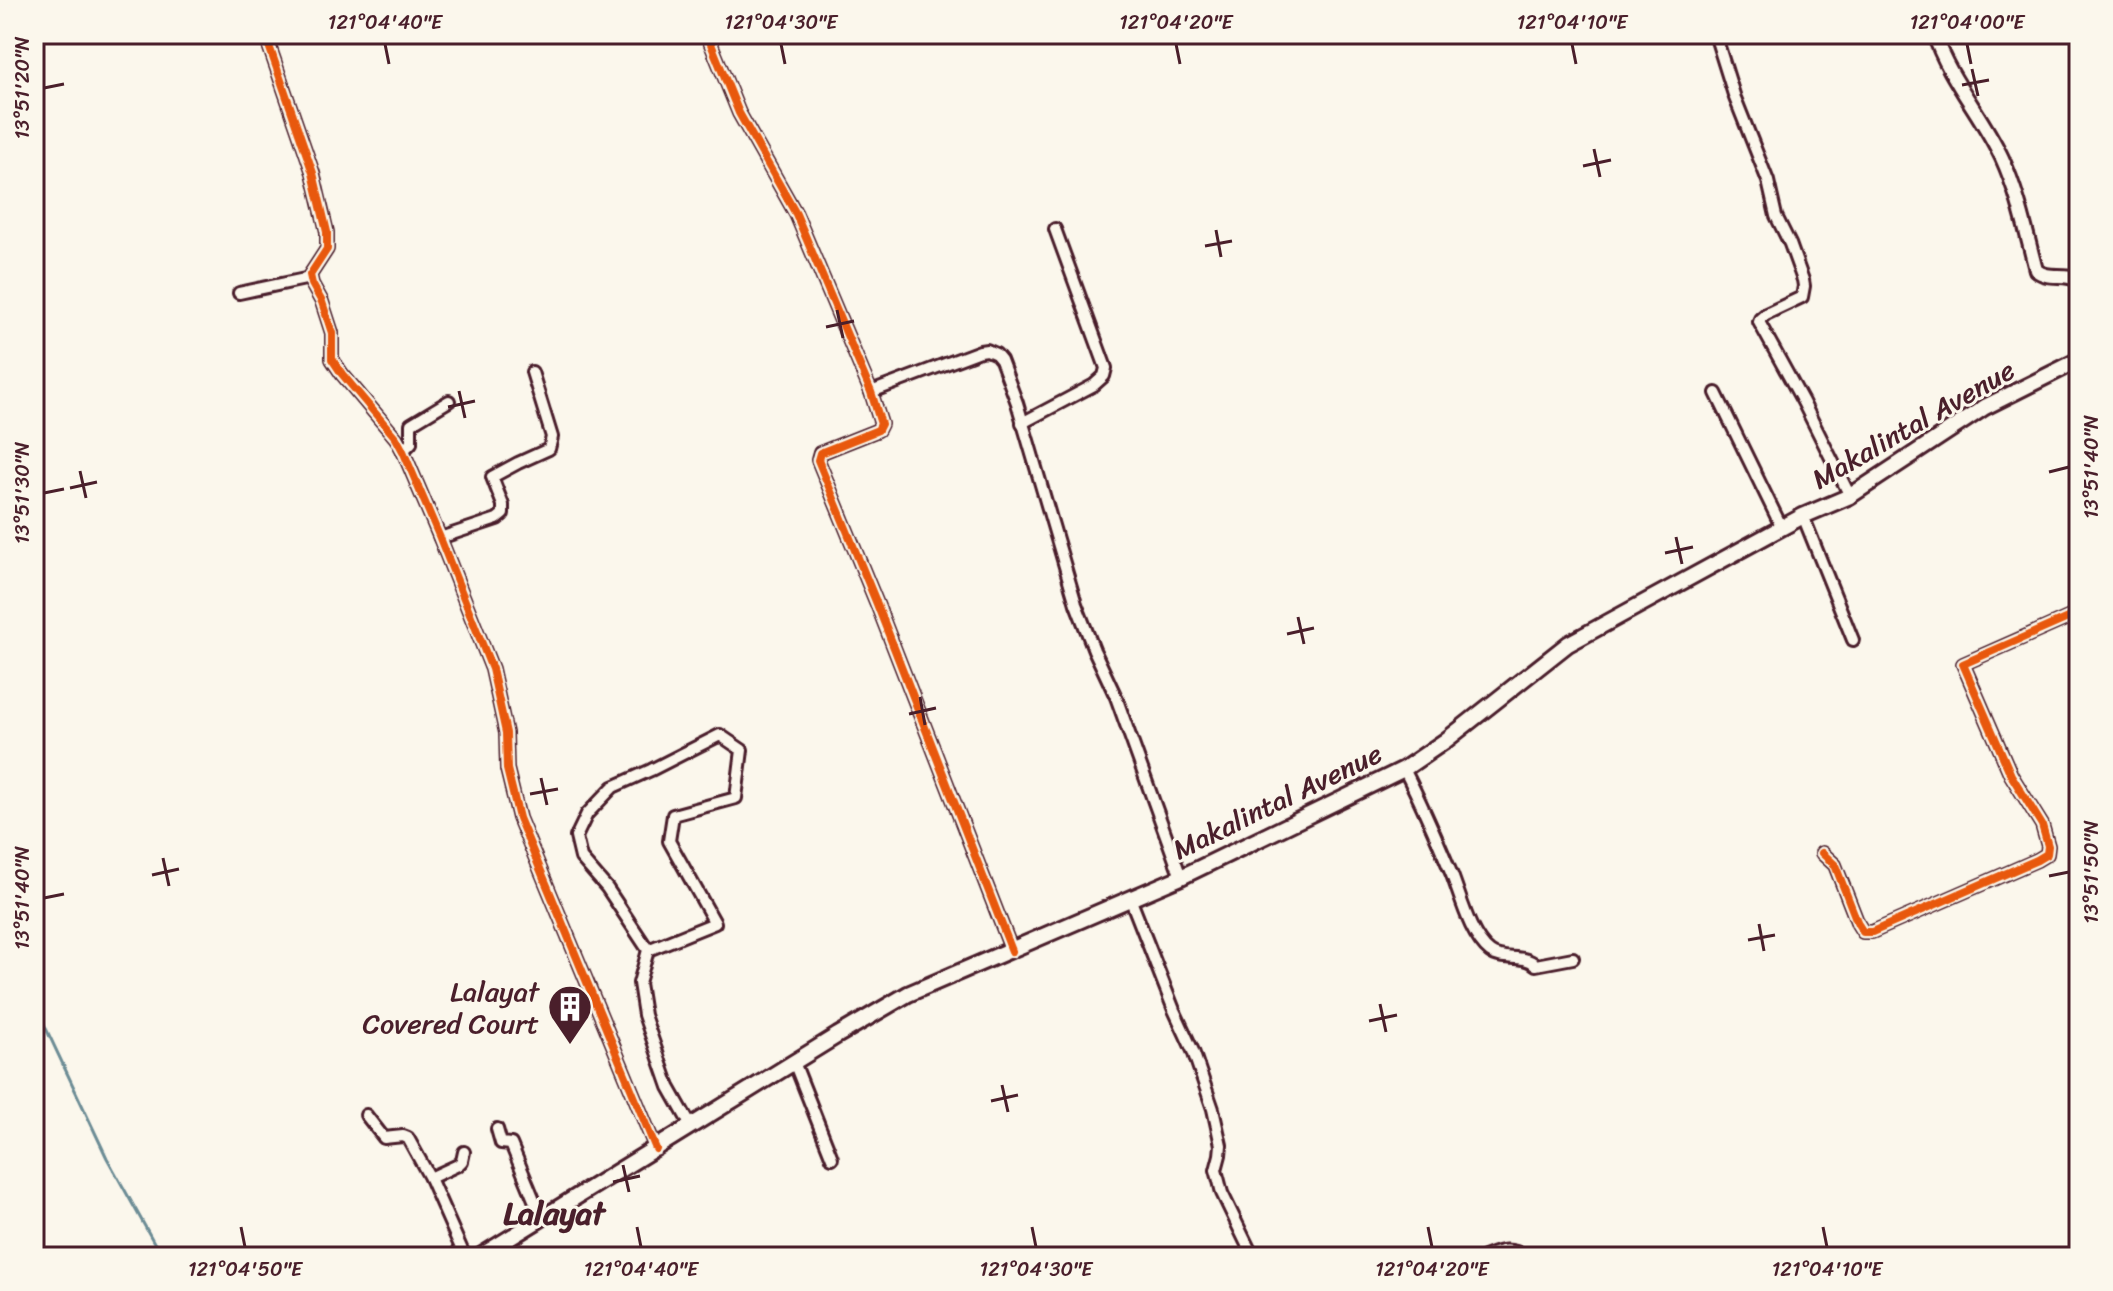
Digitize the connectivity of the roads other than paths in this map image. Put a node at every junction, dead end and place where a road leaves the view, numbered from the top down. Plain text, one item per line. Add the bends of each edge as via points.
1 (265, 34) edge
2 (1715, 34) edge
3 (1934, 34) edge
4 (709, 39) dead end
5 (1055, 229) dead end
6 (310, 278) junction
7 (2079, 281) edge
8 (239, 293) dead end
9 (2079, 360) edge
10 (532, 372) dead end
11 (871, 392) junction
12 (1716, 393) dead end
13 (449, 401) dead end
14 (1022, 423) junction
15 (403, 451) junction
16 (1850, 496) junction
17 (1803, 516) junction
18 (1782, 528) junction
19 (440, 538) junction
20 (2079, 613) edge
21 (1853, 640) dead end
22 (1404, 769) junction
23 (1822, 853) dead end
24 (1181, 877) junction
25 (1130, 898) junction
26 (648, 950) junction
27 (1012, 951) junction
28 (1573, 958) dead end
29 (794, 1062) junction
30 (366, 1115) dead end
31 (691, 1126) junction
32 (497, 1129) dead end
33 (656, 1149) junction
34 (464, 1152) dead end
35 (832, 1158) dead end
36 (430, 1178) junction
37 (542, 1219) junction
38 (465, 1257) edge
39 (479, 1257) edge
40 (1253, 1257) edge
41 (1484, 1257) edge
42 (1527, 1257) edge

1 - 6 street via 313,173 327,232 327,249
2 - 16 street via 1803,280 1802,297 1759,322
3 - 7 street via 2013,184 2036,270
4 - 11 street via 739,113 796,214
5 - 14 street via 1106,368 1094,385
6 - 8 street
6 - 15 street via 332,333 332,359
9 - 16 main road, Makalintal Avenue via 1985,407
10 - 19 street via 552,437 549,449 492,477 503,505 497,519
11 - 14 street via 987,350 1001,360
11 - 27 street via 881,424 878,430 820,453 818,460
12 - 18 street
13 - 15 street via 411,424 411,443
14 - 24 street via 1076,604
15 - 19 street
16 - 17 main road, Makalintal Avenue
17 - 18 main road, Makalintal Avenue
17 - 21 street
18 - 22 main road, Makalintal Avenue via 1568,644
19 - 33 street via 492,669 519,818
20 - 23 street via 1963,664 2011,775 2042,825 2047,854 1863,932 1835,865
22 - 24 main road, Makalintal Avenue
22 - 28 street via 1465,910 1491,953 1536,965
24 - 25 main road, Makalintal Avenue
25 - 27 main road, Makalintal Avenue
25 - 40 street via 1193,1051 1221,1145 1216,1170 1222,1193
26 - 26 street via 581,858 576,837 587,814 613,787 720,735 742,750 736,798 673,815 669,841 715,923
26 - 31 street via 639,983 644,1015 669,1087
27 - 29 main road, Makalintal Avenue via 908,994
29 - 31 main road, Makalintal Avenue
29 - 35 street
30 - 36 street via 384,1138 408,1138
31 - 33 main road, Makalintal Avenue
32 - 37 street via 501,1143 511,1144
33 - 37 main road, Makalintal Avenue
34 - 36 street via 458,1165
36 - 38 street
37 - 39 main road, Makalintal Avenue
41 - 42 street via 1516,1250

